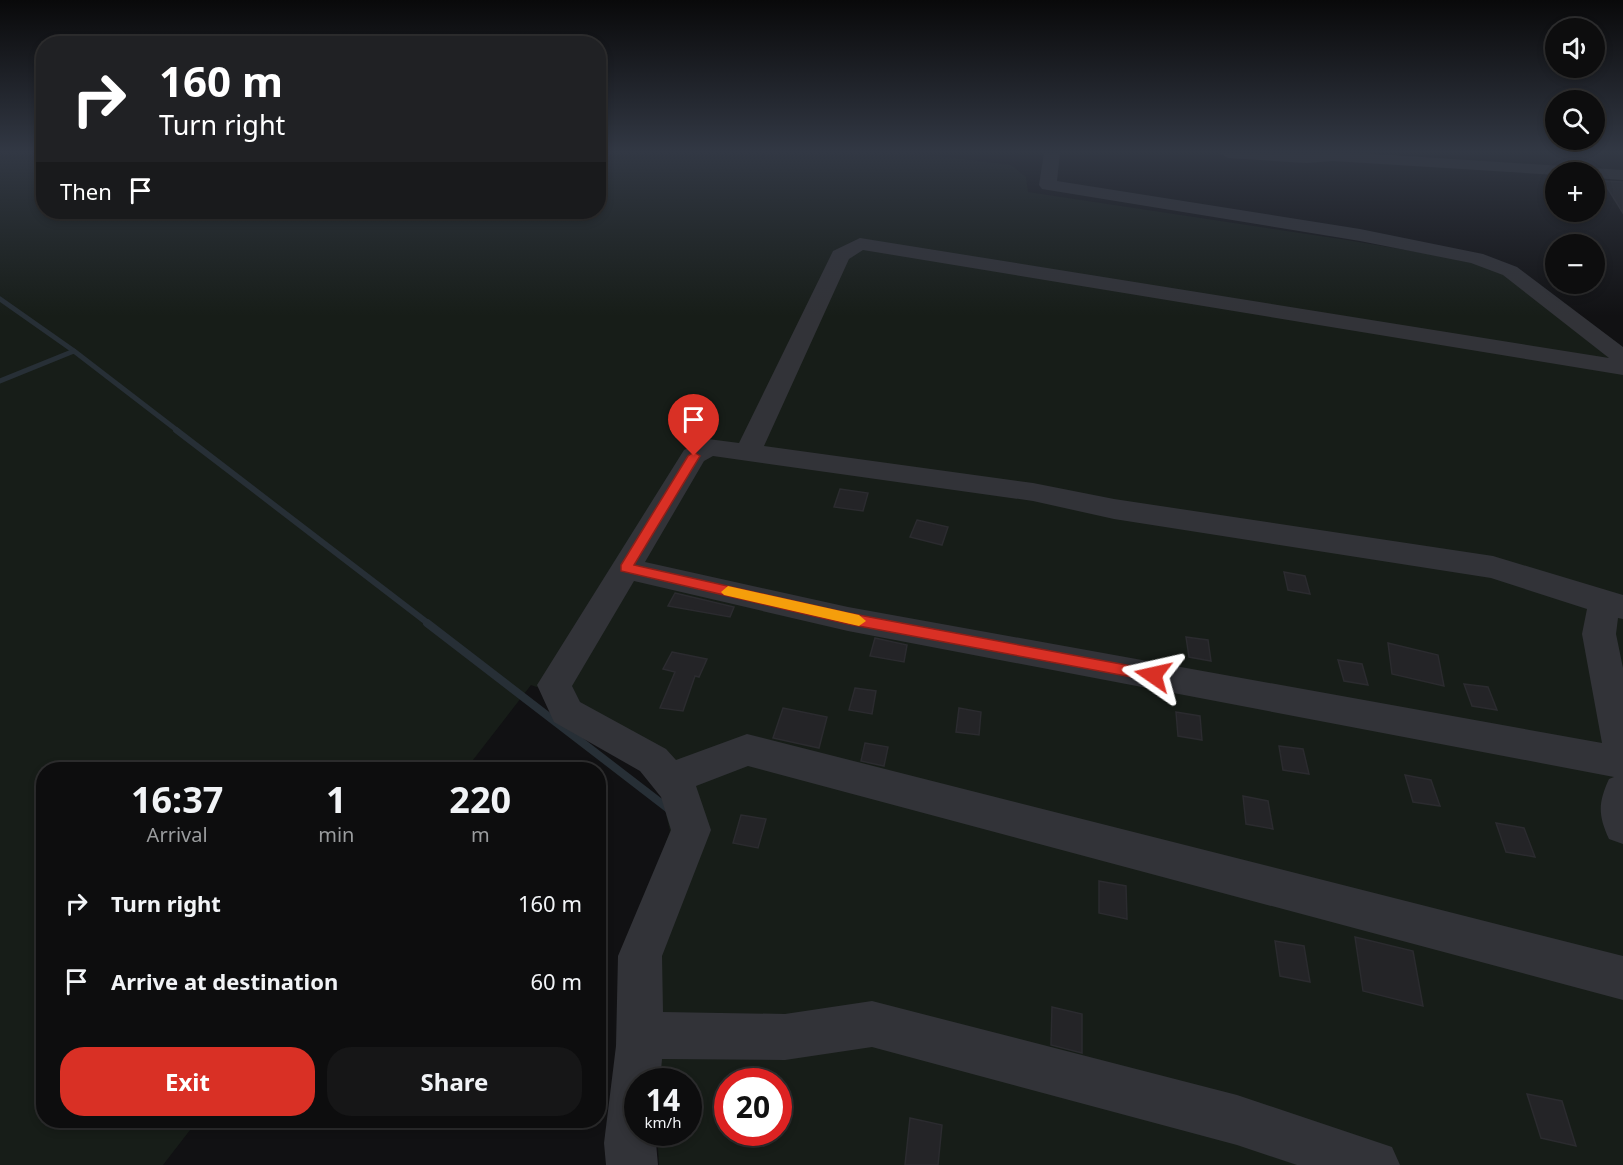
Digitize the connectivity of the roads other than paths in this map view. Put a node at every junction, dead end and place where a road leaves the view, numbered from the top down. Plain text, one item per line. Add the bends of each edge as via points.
1 (1188, 207) edge
2 (1623, 358) edge
3 (1623, 368) edge
4 (748, 452) junction
5 (625, 568) junction
6 (1613, 605) edge
7 (1622, 746) edge
8 (670, 779) junction
9 (1623, 791) edge
10 (1623, 826) edge
11 (1623, 978) edge
12 (640, 1035) junction
13 (632, 1165) edge
14 (1374, 1165) edge

1 - 2 street via 1360,235 1487,262 1510,271
3 - 4 street via 860,244 840,255
4 - 5 street via 708,447 694,456
4 - 6 street via 1033,492 1114,509 1493,567
5 - 7 street via 848,619
5 - 8 street via 554,685 567,712 653,760
6 - 7 street via 1599,634
8 - 11 street via 747,750
8 - 12 street via 678,789 691,830 640,956
9 - 10 street via 1619,817
12 - 13 street via 629,1143
12 - 14 street via 785,1037 872,1024 1237,1120

